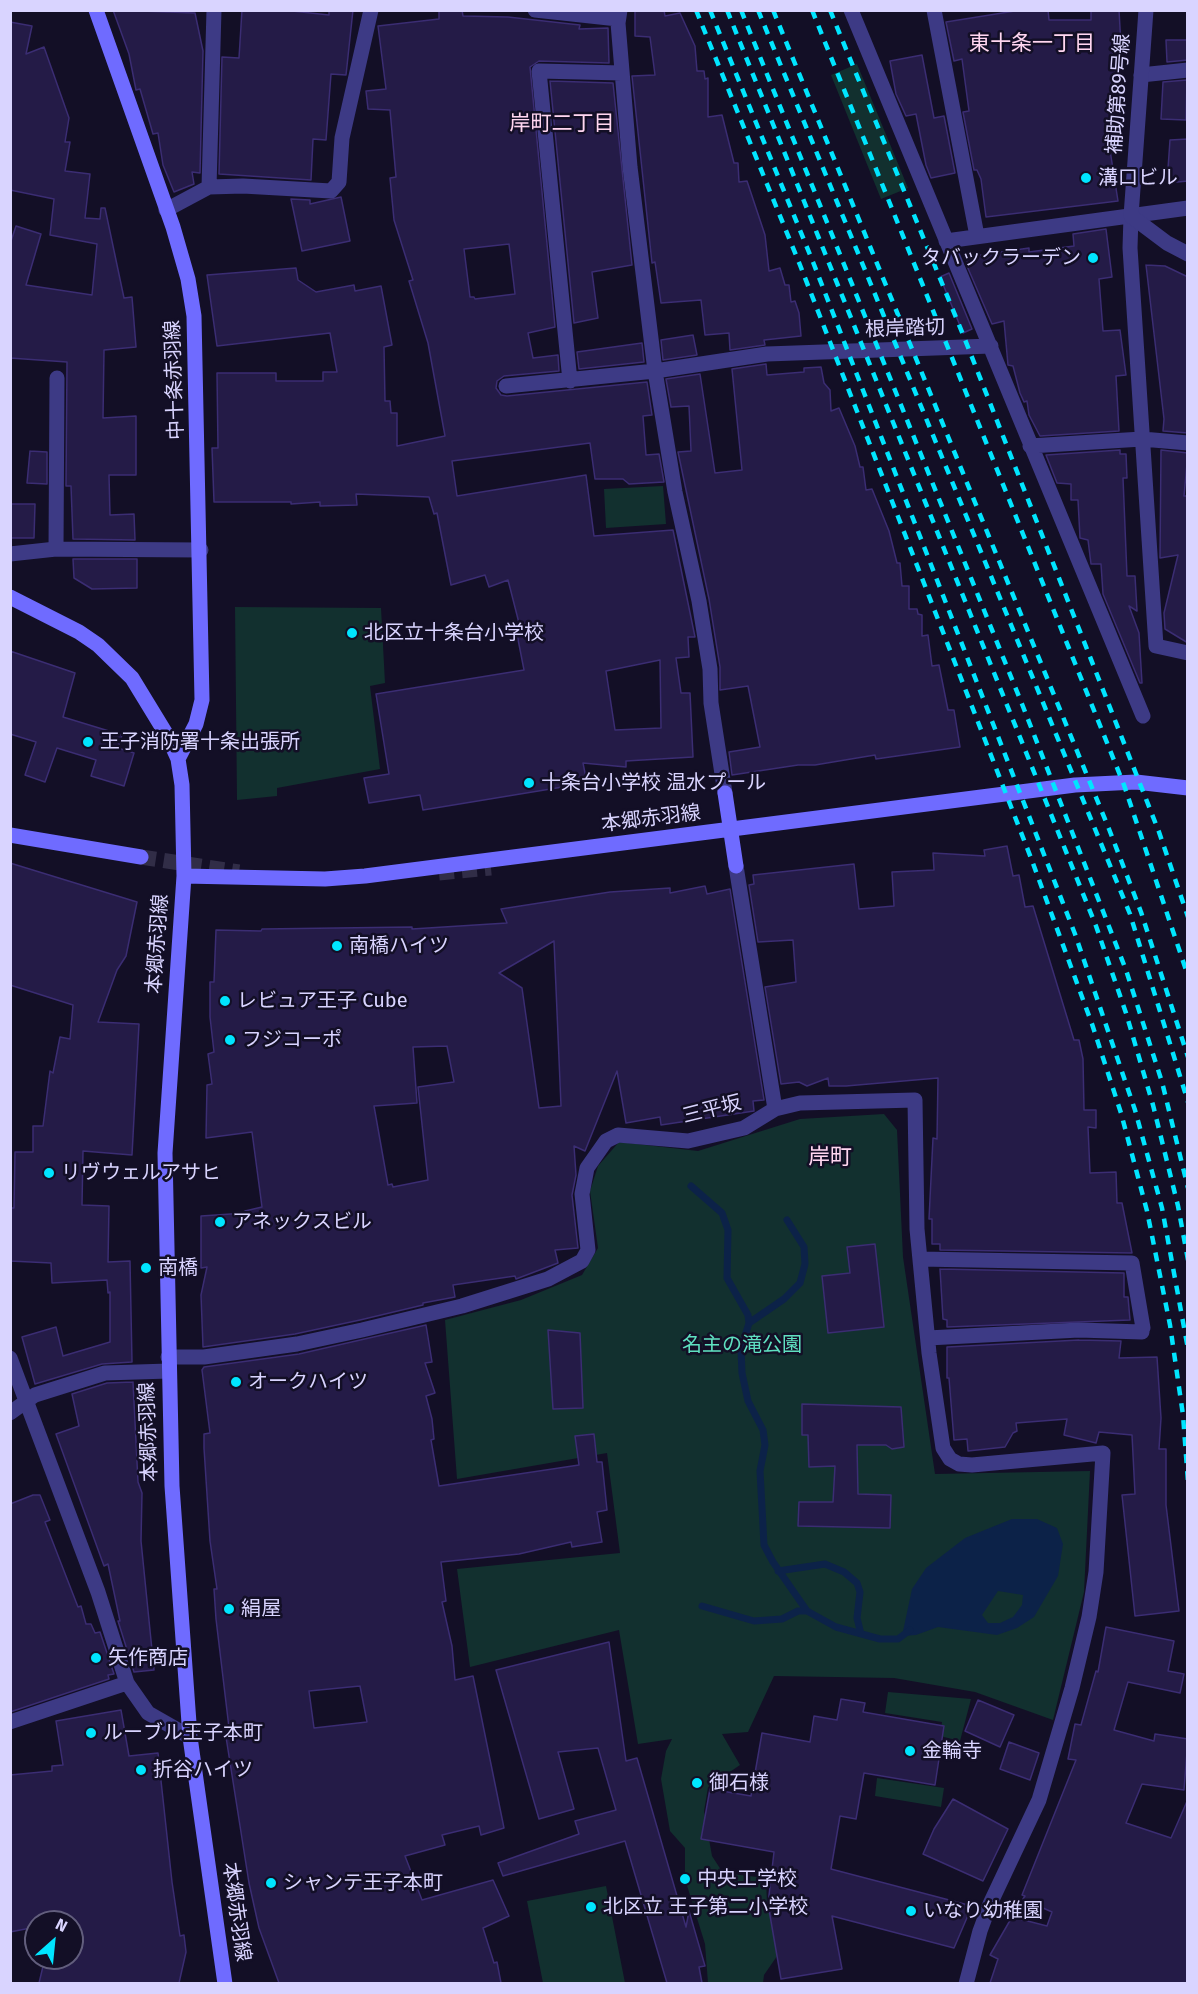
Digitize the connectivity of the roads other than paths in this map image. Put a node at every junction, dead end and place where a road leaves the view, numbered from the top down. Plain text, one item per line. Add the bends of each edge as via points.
1 (96, 10) edge
2 (214, 10) edge
3 (371, 10) edge
4 (535, 10) edge
5 (851, 10) edge
6 (934, 10) edge
7 (1146, 10) edge
8 (619, 15) edge
9 (1188, 70) edge
10 (622, 73) junction
11 (1141, 75) junction
12 (209, 187) junction
13 (1188, 208) edge
14 (166, 210) junction
15 (1131, 216) junction
16 (977, 236) junction
17 (946, 241) junction
18 (1188, 254) edge
19 (991, 346) junction
20 (655, 371) junction
21 (57, 378) dead end
22 (570, 381) junction
23 (506, 386) dead end
24 (1142, 439) junction
25 (1188, 442) edge
26 (1030, 446) junction
27 (56, 549) junction
28 (201, 550) junction
29 (10, 554) edge
30 (10, 597) edge
31 (1188, 654) edge
32 (1143, 716) dead end
33 (178, 759) junction
34 (1188, 788) edge
35 (725, 793) joint
36 (10, 835) edge
37 (731, 837) junction
38 (141, 857) tunnel mouth
39 (489, 865) junction
40 (736, 866) joint
41 (184, 876) junction
42 (775, 1109) junction
43 (920, 1259) junction
44 (928, 1338) junction
45 (10, 1358) edge
46 (168, 1364) junction
47 (25, 1403) junction
48 (10, 1413) edge
49 (127, 1683) junction
50 (10, 1722) edge
51 (190, 1737) junction
52 (225, 1983) edge
53 (966, 1983) edge

1 - 14 main road, 中十条赤羽線
2 - 12 street
3 - 12 street via 342,138 339,182 331,191
4 - 8 street
5 - 17 street
6 - 16 street
7 - 11 street, 補助第89号線
8 - 10 street
9 - 11 street
10 - 20 street via 634,211
10 - 22 street via 539,71
11 - 15 street, 補助第89号線
12 - 14 street
13 - 15 street
14 - 28 main road, 中十条赤羽線 via 183,261 194,316
15 - 16 street
15 - 18 street
15 - 24 street, 補助第89号線
16 - 17 street
17 - 19 street
19 - 20 street, 根岸踏切 via 767,354
19 - 26 street
20 - 22 street, 根岸踏切
20 - 35 street via 675,492 699,601
21 - 27 street
22 - 23 street, 根岸踏切
24 - 25 street
24 - 26 street
24 - 31 street, 補助第89号線 via 1156,646
26 - 32 street
27 - 28 street
27 - 29 street
28 - 33 main road, 中十条赤羽線 via 202,700 196,724
30 - 33 main road, 本郷赤羽線 via 79,632 116,661 146,696
33 - 41 main road, 本郷赤羽線 via 184,813
34 - 39 main road, 本郷赤羽線 via 1136,782 1075,785
35 - 37 main road, 本郷赤羽線
36 - 38 main road
37 - 39 main road, 本郷赤羽線
37 - 40 main road, 本郷赤羽線
39 - 41 main road, 本郷赤羽線 via 325,879
40 - 42 street
41 - 46 main road, 本郷赤羽線 via 165,1154
42 - 43 street, 三平坂 via 800,1103 915,1100
42 - 46 street, 三平坂 via 744,1128 688,1141 621,1136 606,1141 587,1168 582,1194 588,1250 582,1261 548,1279 462,1306 362,1330
43 - 44 street
43 - 44 street via 1132,1263 1142,1330
44 - 53 street via 943,1448 950,1459 972,1465 1103,1453 1096,1572 1072,1688 1039,1800 990,1904
45 - 47 street
46 - 47 street via 105,1373 35,1395
46 - 51 main road, 本郷赤羽線 via 174,1520
47 - 48 street
47 - 49 street via 98,1592
49 - 50 street
49 - 51 street via 147,1713
51 - 52 main road, 本郷赤羽線

